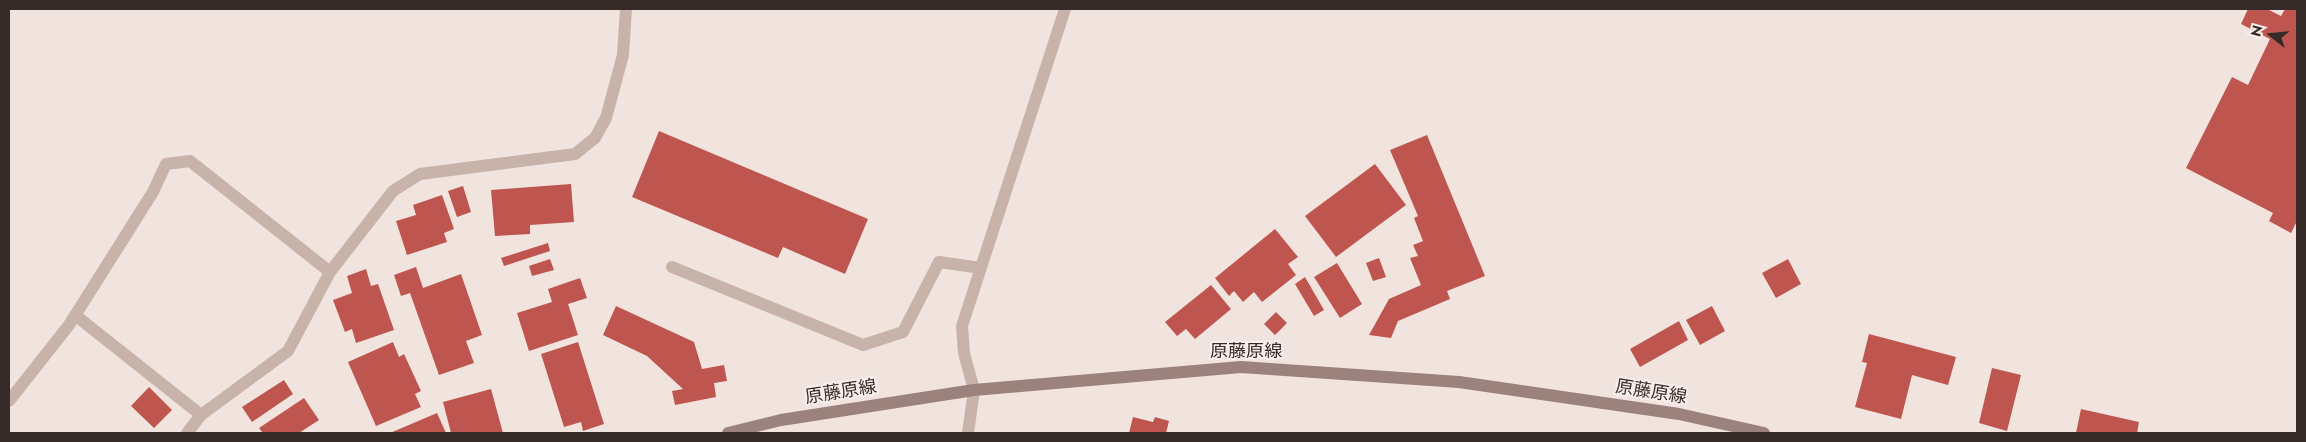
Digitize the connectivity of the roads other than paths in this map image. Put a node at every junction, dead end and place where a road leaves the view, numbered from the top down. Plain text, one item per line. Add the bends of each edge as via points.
1 (626, 9) edge
2 (1065, 9) edge
3 (672, 267) dead end
4 (981, 268) junction
5 (330, 272) junction
6 (75, 314) junction
7 (974, 390) junction
8 (9, 401) edge
9 (201, 415) junction
10 (187, 433) edge
11 (728, 433) edge
12 (968, 433) edge
13 (1764, 433) edge

1 - 5 street via 623,55 606,118 595,138 575,154 420,174 393,191
2 - 4 street
3 - 4 street via 863,345 903,332 938,262
4 - 7 street via 962,326 964,353
5 - 6 street via 190,161 166,164 153,192
5 - 9 street via 288,351
6 - 8 street
6 - 9 street
7 - 11 main road, 原藤原線 via 781,420
7 - 12 street
7 - 13 main road, 原藤原線 via 1241,367 1459,382 1679,414
9 - 10 street

